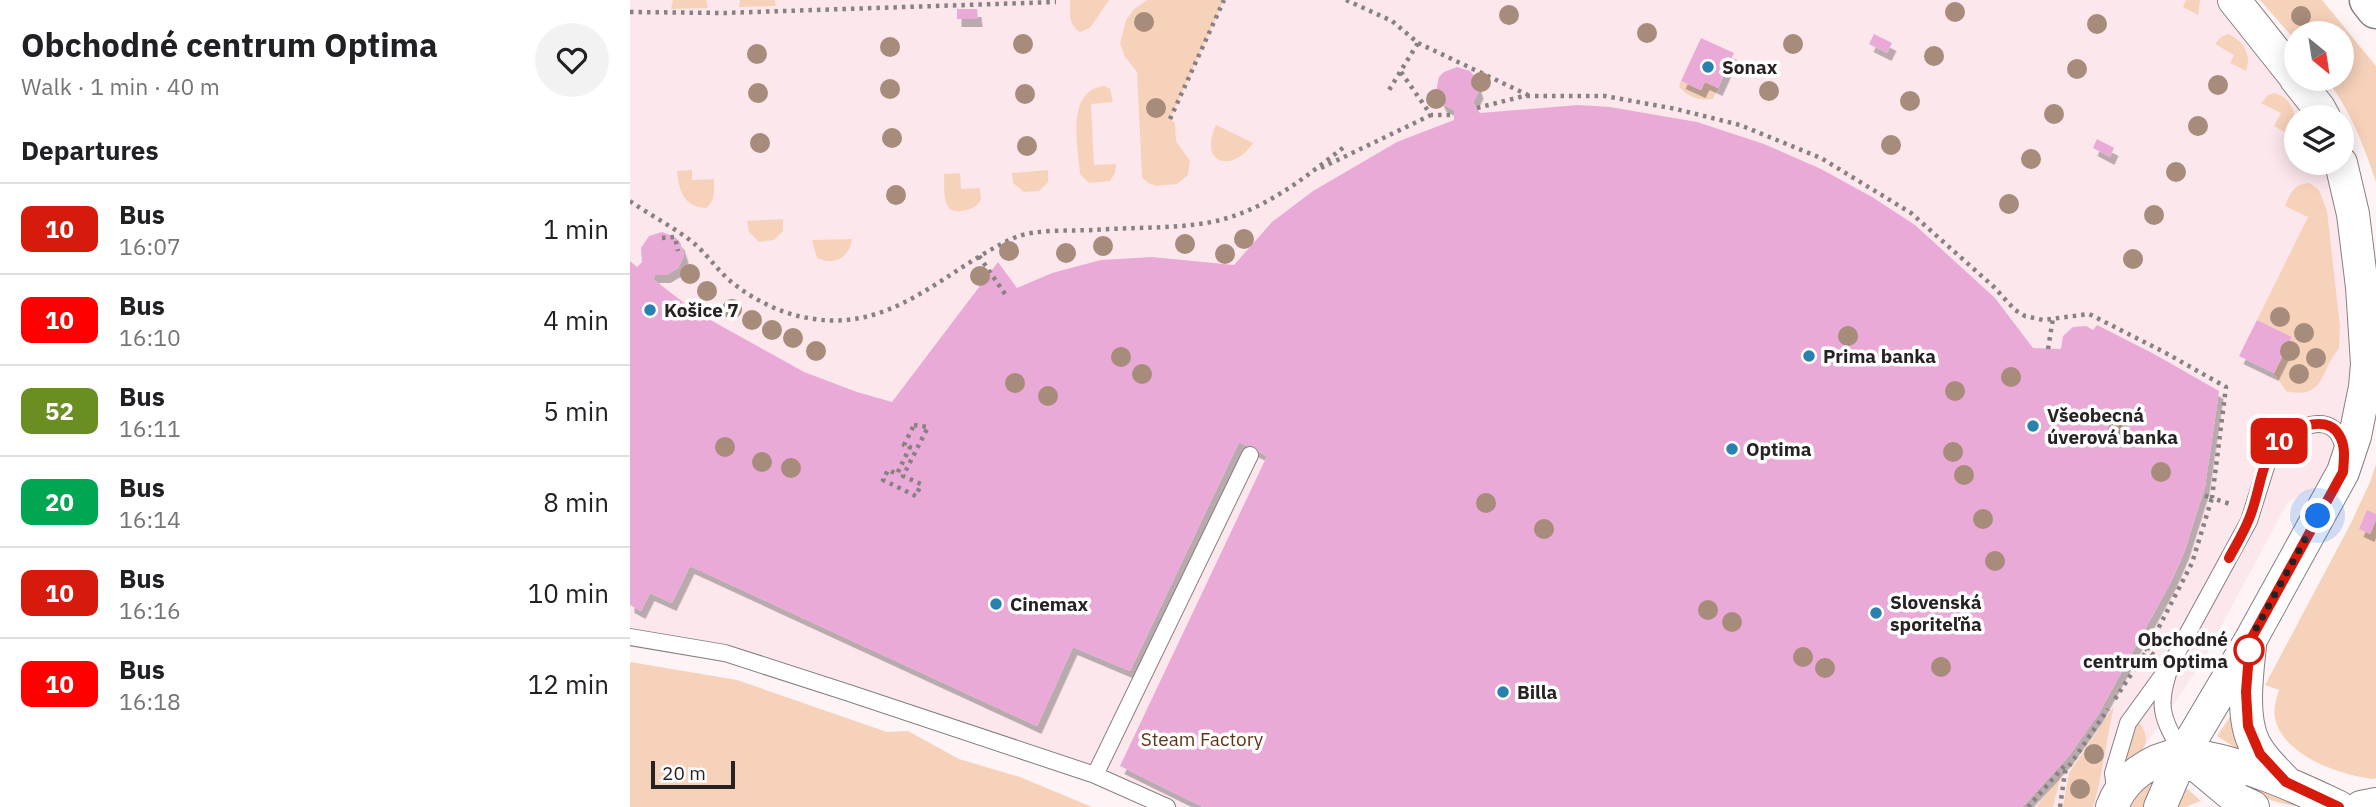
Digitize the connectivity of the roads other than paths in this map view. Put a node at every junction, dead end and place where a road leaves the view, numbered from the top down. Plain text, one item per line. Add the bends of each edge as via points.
1 (2234, 0) edge
2 (2369, 0) edge
3 (2376, 9) edge
4 (2284, 63) edge
5 (2306, 91) edge
6 (2317, 105) edge
7 (2344, 175) edge
8 (1250, 455) dead end
9 (2343, 472) junction
10 (630, 637) edge
11 (2250, 641) junction
12 (2171, 664) junction
13 (2183, 754) junction
14 (1095, 775) junction
15 (2286, 782) junction
16 (2114, 802) edge
17 (2376, 804) edge
18 (2235, 805) edge
19 (1167, 807) edge
20 (2160, 807) edge
21 (2339, 807) edge
22 (2361, 807) edge

1 - 4 street
2 - 3 highway
5 - 6 street
7 - 9 street via 2362,287 2367,365 2361,411
8 - 14 lane
9 - 11 street
9 - 12 lane via 2343,443 2327,425 2299,428 2276,445 2265,465 2249,521
10 - 14 lane via 725,653
11 - 13 street
11 - 15 street via 2246,692 2251,736 2260,754
12 - 13 lane via 2161,705
12 - 16 lane via 2128,723 2113,774
13 - 15 street via 2232,762
13 - 16 street via 2130,777
13 - 18 street
13 - 20 street
14 - 19 lane
15 - 21 street
17 - 22 street

